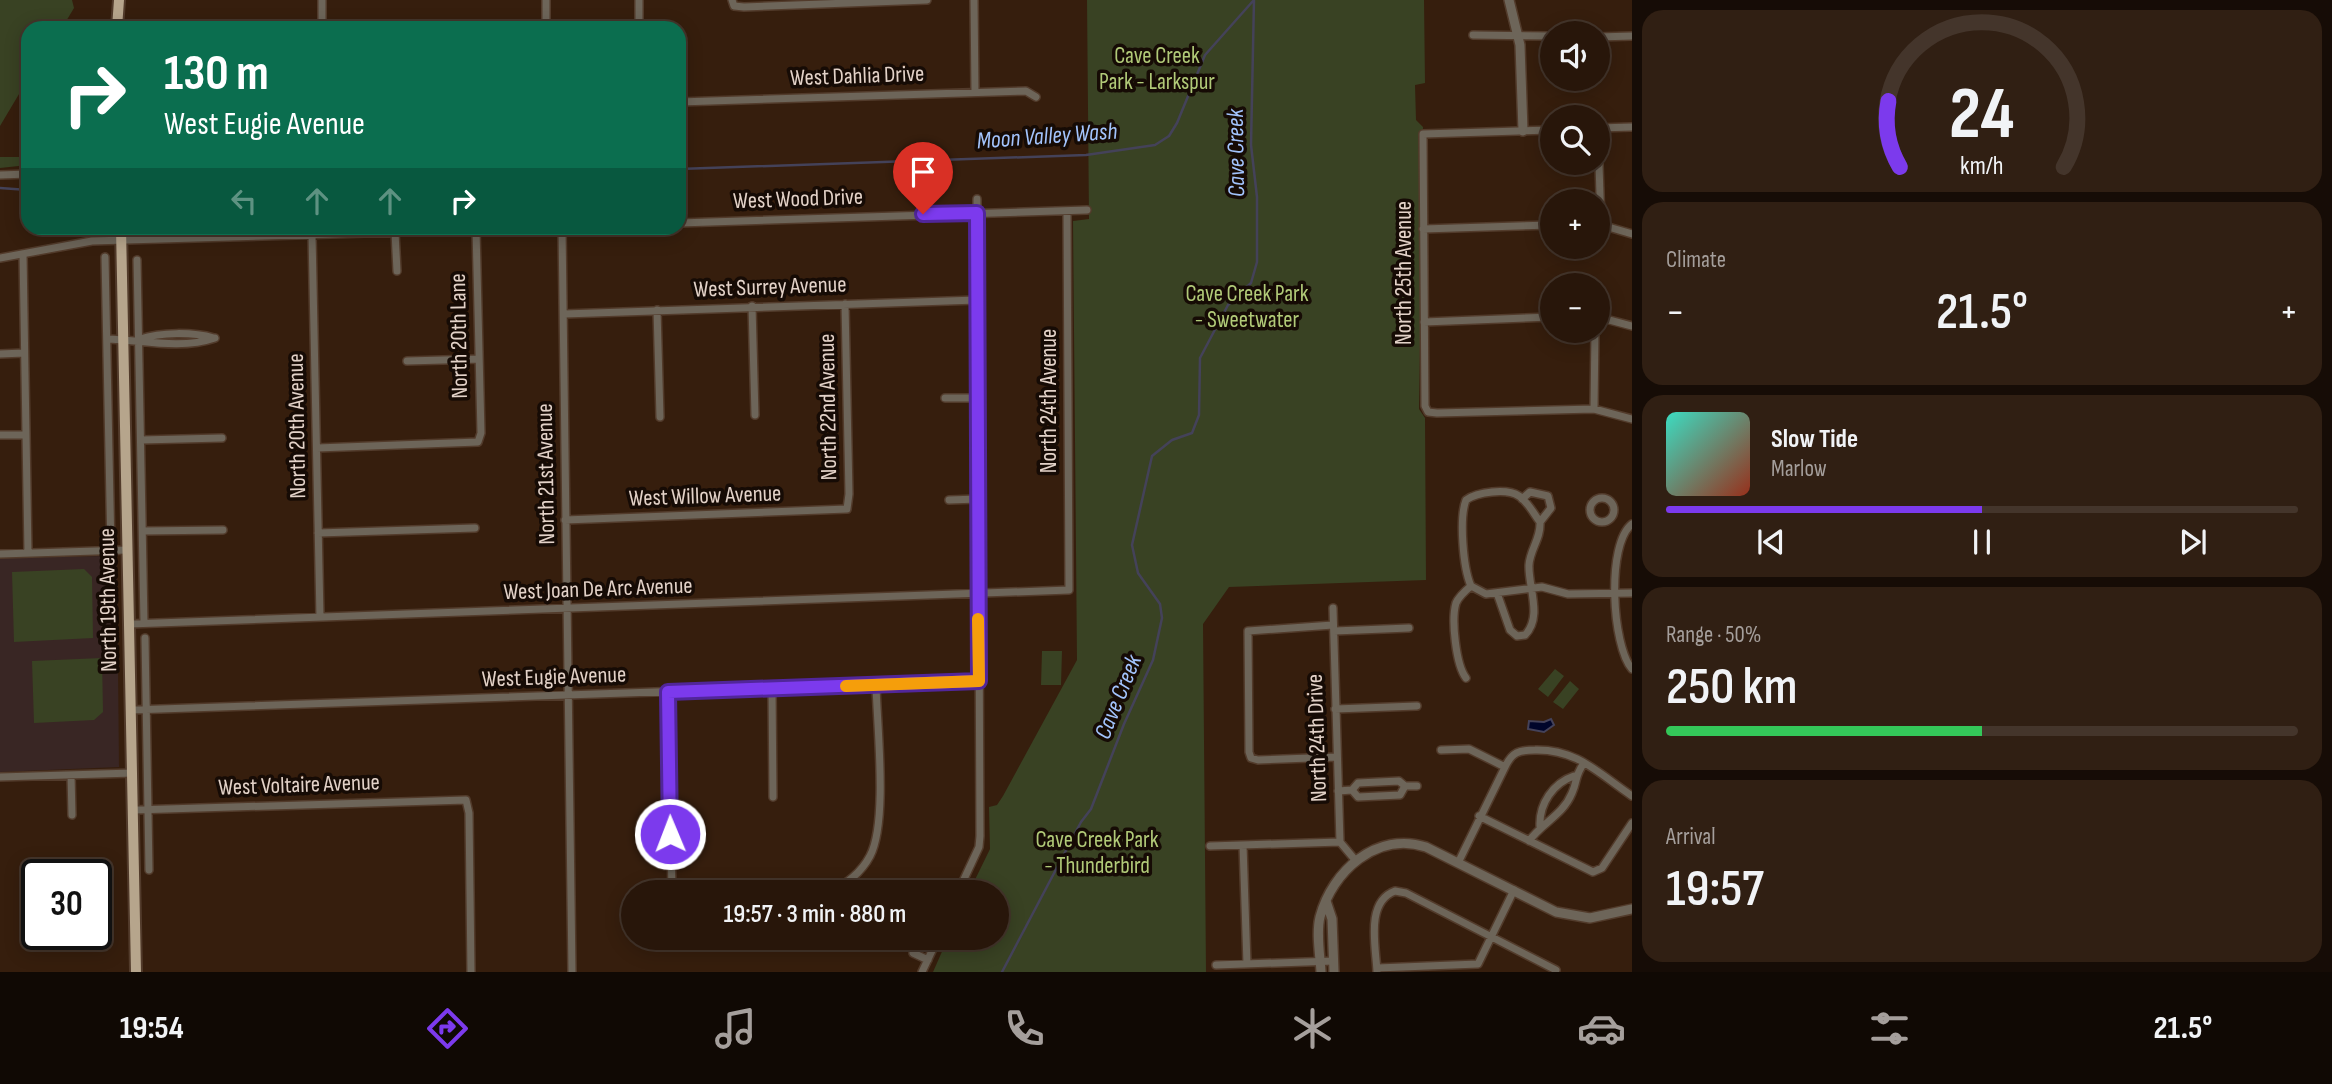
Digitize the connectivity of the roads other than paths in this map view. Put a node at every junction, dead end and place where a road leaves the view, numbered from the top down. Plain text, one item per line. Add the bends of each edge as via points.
1 (119, 0) edge
2 (321, 0) edge
3 (546, 0) edge
4 (639, 0) edge
5 (927, 0) edge
6 (974, 0) edge
7 (1510, 0) edge
8 (733, 3) edge
9 (118, 21) edge
10 (322, 21) edge
11 (546, 21) edge
12 (639, 21) edge
13 (1517, 34) junction
14 (1473, 35) dead end
15 (1540, 35) edge
16 (1632, 36) edge
17 (1610, 37) edge
18 (975, 92) junction
19 (1036, 97) dead end
20 (686, 102) edge
21 (1632, 127) edge
22 (1610, 128) edge
23 (1540, 130) edge
24 (1523, 131) junction
25 (0, 172) edge
26 (21, 172) edge
27 (977, 200) dead end
28 (1087, 210) dead end
29 (1067, 211) junction
30 (977, 213) junction
31 (686, 223) edge
32 (1540, 225) edge
33 (1610, 227) edge
34 (1423, 229) junction
35 (1632, 233) edge
36 (122, 235) edge
37 (312, 235) joint
38 (396, 235) edge
39 (476, 235) edge
40 (562, 235) edge
41 (122, 241) junction
42 (23, 254) junction
43 (105, 257) dead end
44 (0, 258) edge
45 (137, 261) dead end
46 (397, 271) dead end
47 (977, 300) junction
48 (845, 304) junction
49 (752, 306) junction
50 (657, 310) junction
51 (564, 314) junction
52 (1540, 317) edge
53 (1610, 320) edge
54 (1424, 322) junction
55 (1632, 326) edge
56 (107, 339) junction
57 (124, 340) junction
58 (139, 340) junction
59 (1595, 343) edge
60 (24, 353) junction
61 (0, 354) edge
62 (479, 359) junction
63 (407, 361) dead end
64 (945, 398) dead end
65 (978, 398) junction
66 (1594, 409) junction
67 (755, 415) dead end
68 (660, 417) dead end
69 (1632, 419) edge
70 (0, 435) edge
71 (26, 435) junction
72 (222, 438) dead end
73 (141, 440) junction
74 (317, 448) junction
75 (949, 499) dead end
76 (978, 499) junction
77 (1522, 499) junction
78 (847, 509) joint
79 (1612, 518) dead end
80 (565, 520) junction
81 (1540, 522) junction
82 (1629, 526) edge
83 (475, 528) dead end
84 (223, 530) dead end
85 (143, 531) junction
86 (318, 533) junction
87 (127, 550) junction
88 (111, 551) junction
89 (28, 553) junction
90 (0, 554) edge
91 (1471, 586) junction
92 (1531, 588) junction
93 (1069, 590) joint
94 (1497, 593) junction
95 (1617, 593) junction
96 (1632, 593) edge
97 (979, 595) junction
98 (1333, 608) dead end
99 (568, 609) junction
100 (320, 617) junction
101 (144, 623) junction
102 (129, 624) junction
103 (1334, 628) junction
104 (1409, 628) dead end
105 (145, 638) dead end
106 (1632, 669) edge
107 (1466, 678) dead end
108 (979, 681) junction
109 (876, 685) junction
110 (772, 688) junction
111 (668, 692) junction
112 (569, 695) junction
113 (1417, 706) dead end
114 (1335, 709) junction
115 (131, 710) junction
116 (146, 710) junction
117 (1441, 750) dead end
118 (1337, 757) junction
119 (1584, 763) junction
120 (1505, 766) junction
121 (133, 773) junction
122 (71, 775) junction
123 (1574, 776) junction
124 (0, 777) edge
125 (1405, 786) junction
126 (1417, 786) dead end
127 (1352, 790) junction
128 (1338, 791) junction
129 (1632, 796) edge
130 (773, 797) dead end
131 (147, 809) junction
132 (134, 810) junction
133 (72, 815) dead end
134 (1479, 816) junction
135 (1632, 823) edge
136 (1540, 826) junction
137 (1529, 841) junction
138 (1340, 842) junction
139 (1243, 845) junction
140 (1210, 846) dead end
141 (1356, 861) junction
142 (1458, 863) junction
143 (149, 870) dead end
144 (672, 880) edge
145 (850, 880) edge
146 (964, 880) edge
147 (1514, 890) junction
148 (1326, 901) junction
149 (1632, 909) edge
150 (1491, 936) junction
151 (933, 950) edge
152 (913, 953) dead end
153 (928, 960) junction
154 (1321, 961) junction
155 (1334, 961) junction
156 (1247, 964) junction
157 (1216, 965) dead end
158 (1377, 970) edge
159 (1556, 970) dead end
160 (136, 972) edge
161 (471, 972) edge
162 (572, 972) edge
163 (922, 972) edge
164 (1321, 972) edge
165 (1334, 972) edge

1 - 9 main road
2 - 10 street
3 - 11 street
4 - 12 street
5 - 8 street
6 - 18 street
7 - 13 street
13 - 14 street
13 - 15 street
13 - 24 street
16 - 17 street
18 - 19 street, West Dahlia Drive via 1026,91
18 - 20 street, West Dahlia Drive
21 - 22 street
23 - 24 street
24 - 34 street, North 25th Avenue via 1423,134
25 - 26 street
27 - 30 street
28 - 29 street, West Wood Drive
29 - 30 street, West Wood Drive
29 - 93 street, North 24th Avenue
30 - 31 street, West Wood Drive
30 - 47 street
32 - 34 street
33 - 35 street
34 - 54 street, North 25th Avenue
36 - 41 main road, North 19th Avenue
37 - 41 street
37 - 74 street, North 20th Avenue
38 - 46 street
39 - 62 street, North 20th Lane
40 - 51 street, North 21st Avenue
41 - 42 street via 92,241
41 - 57 main road, North 19th Avenue
42 - 44 street
42 - 60 street
43 - 56 street, North 19th Avenue
45 - 58 street, North 19th Avenue
47 - 48 street, West Surrey Avenue
47 - 65 street
48 - 49 street, West Surrey Avenue
48 - 78 street, North 22nd Avenue
49 - 50 street, West Surrey Avenue
49 - 67 street
50 - 51 street, West Surrey Avenue
50 - 68 street
51 - 80 street, North 21st Avenue
52 - 54 street
53 - 55 street
54 - 66 street, North 25th Avenue via 1428,412
56 - 57 street
56 - 88 street, North 19th Avenue
57 - 58 street
57 - 87 main road, North 19th Avenue
58 - 58 street via 203,342 215,338 201,334
58 - 73 street, North 19th Avenue
59 - 66 street
60 - 61 street
60 - 71 street
62 - 63 street
62 - 74 street, North 20th Lane via 478,442
64 - 65 street
65 - 76 street
66 - 69 street
70 - 71 street
71 - 89 street
72 - 73 street
73 - 85 street, North 19th Avenue
74 - 86 street, North 20th Avenue
75 - 76 street
76 - 97 street
77 - 81 street
77 - 81 street via 1530,492 1548,496 1551,508
77 - 91 street via 1500,493 1466,500 1465,569
78 - 80 street, West Willow Avenue
79 - 82 street
80 - 99 street, North 21st Avenue
81 - 92 street via 1529,563
82 - 95 street via 1617,551
83 - 86 street
84 - 85 street
85 - 101 street, North 19th Avenue
86 - 100 street, North 20th Avenue
87 - 88 street
87 - 102 main road, North 19th Avenue
88 - 89 street
89 - 90 street
91 - 94 street via 1481,593
91 - 107 street via 1459,597 1455,612 1458,668
92 - 94 street
92 - 94 street via 1532,620 1525,635 1510,630
92 - 95 street via 1568,594
93 - 97 street, West Joan De Arc Avenue
95 - 96 street
95 - 106 street via 1618,641
97 - 99 street, West Joan De Arc Avenue
97 - 108 street
98 - 103 street, North 24th Drive
99 - 100 street, West Joan De Arc Avenue
99 - 112 street, North 21st Avenue
100 - 101 street, West Joan De Arc Avenue
101 - 102 street, West Joan De Arc Avenue
102 - 115 main road, North 19th Avenue
103 - 104 street
103 - 114 street, North 24th Drive
103 - 118 street via 1248,631 1251,758
105 - 116 street, North 19th Avenue
108 - 109 street, West Eugie Avenue
108 - 146 street via 979,847
109 - 110 street, West Eugie Avenue
109 - 145 street via 875,843
110 - 111 street, West Eugie Avenue
110 - 130 street
111 - 112 street, West Eugie Avenue
111 - 144 street
112 - 116 street, West Eugie Avenue
112 - 162 street, North 21st Avenue
113 - 114 street
114 - 118 street, North 24th Drive
115 - 116 street, West Eugie Avenue
115 - 121 main road, North 19th Avenue
116 - 131 street, North 19th Avenue
117 - 120 street via 1469,749
118 - 128 street, North 24th Drive
119 - 120 street via 1559,749 1520,750 1510,755
119 - 123 street
119 - 129 street
120 - 134 street
121 - 122 street
121 - 132 main road, North 19th Avenue
122 - 124 street
122 - 133 street
123 - 136 street via 1573,792 1552,822
123 - 136 street via 1560,781 1539,811
125 - 126 street
125 - 127 street via 1399,781 1358,782
125 - 127 street via 1400,795 1358,797
127 - 128 street
128 - 138 street, North 24th Drive
131 - 132 street, West Voltaire Avenue
131 - 143 street, North 19th Avenue
131 - 161 street, West Voltaire Avenue via 466,800
132 - 160 main road, North 19th Avenue
134 - 137 street
134 - 142 street
135 - 137 street via 1602,868 1593,872
136 - 137 street
138 - 139 street
138 - 141 street
139 - 140 street
139 - 156 street
141 - 142 street via 1375,849 1404,843
141 - 148 street
142 - 147 street
147 - 149 street via 1556,912 1577,917 1604,917
147 - 150 street
148 - 154 street via 1319,919
148 - 155 street via 1332,919
150 - 158 street via 1478,964
150 - 158 street via 1395,891 1381,900 1377,912
150 - 159 street
151 - 153 street
152 - 153 street
153 - 163 street
154 - 155 street
154 - 156 street
154 - 164 street
155 - 165 street
156 - 157 street

